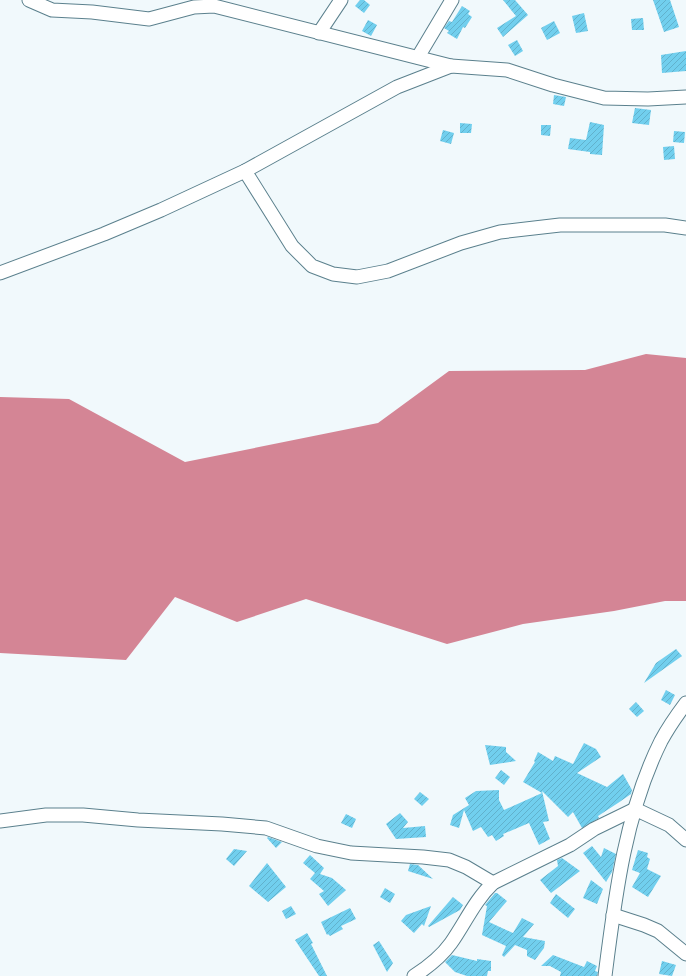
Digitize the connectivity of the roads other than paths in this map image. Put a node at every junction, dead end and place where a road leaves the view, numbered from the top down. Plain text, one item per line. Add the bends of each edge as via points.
1 (29, 0) edge
2 (342, 0) edge
3 (452, 0) edge
4 (319, 33) junction
5 (418, 57) junction
6 (451, 66) junction
7 (686, 97) edge
8 (245, 171) junction
9 (686, 228) edge
10 (0, 273) edge
11 (686, 703) edge
12 (635, 809) junction
13 (0, 822) edge
14 (686, 840) edge
15 (493, 883) junction
16 (613, 915) junction
17 (686, 954) edge
18 (414, 976) edge
19 (605, 976) edge

1 - 4 street via 52,10 92,12 149,20 194,7 214,6
2 - 4 street
3 - 5 street
4 - 5 street
5 - 6 street
6 - 7 street via 507,70 604,98
6 - 8 street via 396,87
8 - 9 street via 292,246 312,266 332,274 357,277 388,271 461,243 500,232 560,225 665,225
8 - 10 street via 126,225
11 - 12 street via 661,741
12 - 14 street via 669,825
12 - 15 street
12 - 16 street
13 - 15 street via 46,815 83,815 266,828 317,846 350,853 448,860
15 - 18 street via 483,893 446,949
16 - 17 street via 658,931
16 - 19 street

